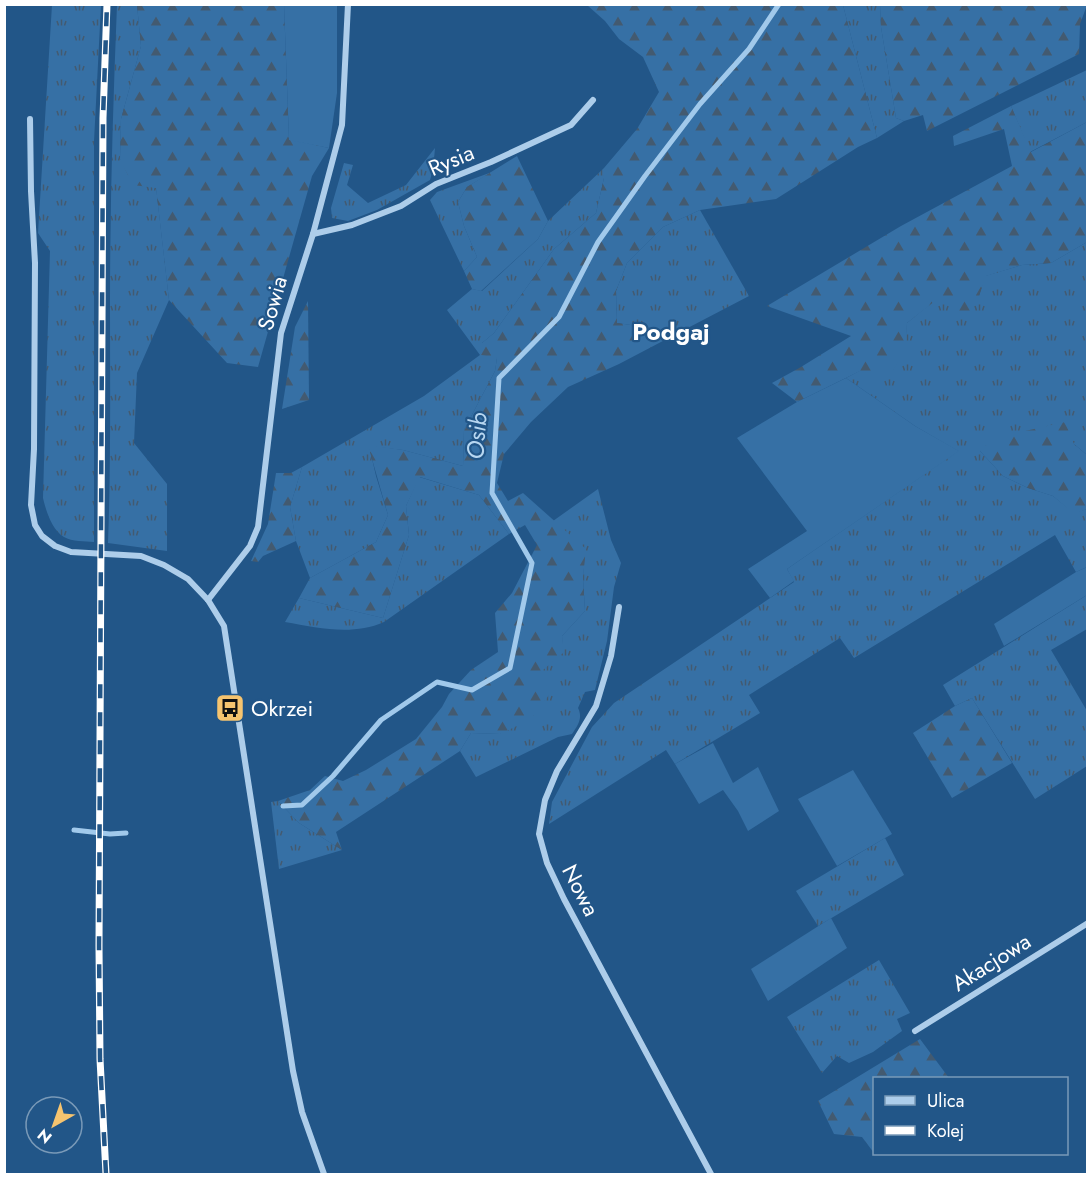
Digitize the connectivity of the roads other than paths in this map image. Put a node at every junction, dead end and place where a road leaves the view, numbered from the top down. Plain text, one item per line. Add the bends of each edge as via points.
1 (348, 4) edge
2 (593, 100) dead end
3 (30, 119) dead end
4 (313, 234) junction
5 (208, 600) junction
6 (619, 607) dead end
7 (1088, 923) edge
8 (915, 1031) dead end
9 (324, 1174) edge
10 (711, 1174) edge

1 - 4 street, Sowia via 342,125
2 - 4 street, Rysia via 571,125 436,184 401,206 352,225
3 - 5 street via 35,263 31,505 35,525 55,546 71,552 141,556 164,565 188,579
4 - 5 street, Sowia via 281,333 258,527 250,546
5 - 9 street via 224,626 294,1071 302,1112
6 - 10 street, Nowa via 611,656 596,706 557,771 545,800 539,834 564,899
7 - 8 street, Akacjowa

